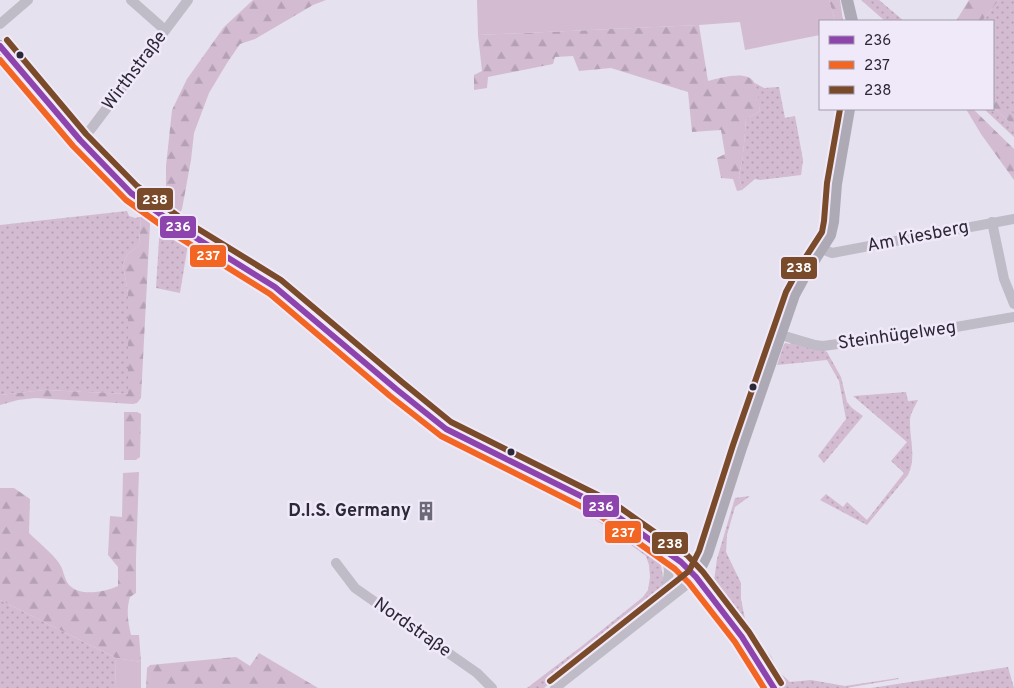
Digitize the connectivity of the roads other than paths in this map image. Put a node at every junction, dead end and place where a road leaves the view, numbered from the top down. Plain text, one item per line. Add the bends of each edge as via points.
1 (28, 0) edge
2 (131, 0) edge
3 (188, 0) edge
4 (847, 0) edge
5 (852, 20) edge
6 (0, 24) edge
7 (165, 30) junction
8 (0, 46) edge
9 (848, 110) edge
10 (80, 140) junction
11 (1014, 218) edge
12 (992, 222) junction
13 (822, 249) junction
14 (1014, 304) edge
15 (1014, 317) edge
16 (780, 335) junction
17 (666, 551) junction
18 (336, 563) dead end
19 (696, 577) junction
20 (659, 606) junction
21 (492, 688) edge
22 (555, 688) edge
23 (774, 688) edge

1 - 6 street
2 - 7 street
3 - 7 street, Wirthstraße
4 - 5 main road
7 - 10 street, Wirthstraße
8 - 10 main road
9 - 13 main road via 832,229
10 - 17 main road via 131,193 275,287 446,429 607,509
11 - 12 street, Am Kiesberg
12 - 13 street, Am Kiesberg via 832,253
12 - 14 street via 1004,279
13 - 16 main road via 794,295
15 - 16 street, Steinhügelweg via 823,346
16 - 19 main road via 707,554
17 - 19 main road
17 - 20 street via 667,588
18 - 21 street, Nordstraße via 355,588 477,673
19 - 20 street
19 - 23 main road via 742,637
20 - 22 street

